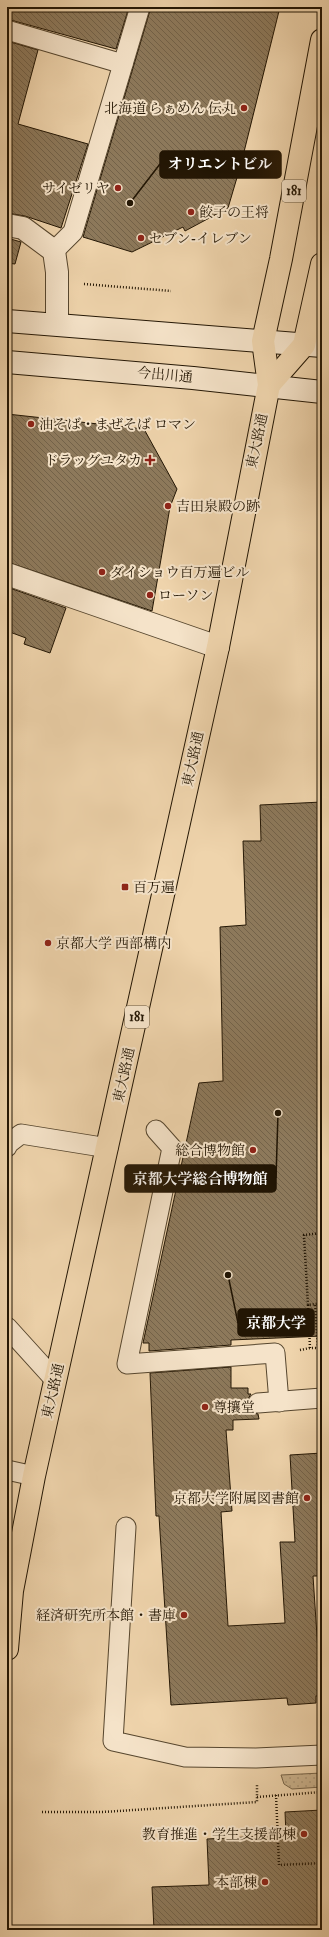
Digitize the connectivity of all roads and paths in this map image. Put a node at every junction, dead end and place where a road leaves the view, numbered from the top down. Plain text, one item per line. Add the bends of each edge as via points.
1 (140, 7) edge
2 (7, 30) edge
3 (322, 40) edge
4 (124, 64) junction
5 (7, 225) edge
6 (54, 251) junction
7 (322, 264) edge
8 (57, 283) junction
9 (171, 291) dead end
10 (7, 321) edge
11 (57, 324) junction
12 (263, 341) junction
13 (313, 346) edge
14 (7, 362) edge
15 (269, 385) junction
16 (322, 392) edge
17 (7, 574) edge
18 (218, 647) junction
19 (156, 1130) dead end
20 (7, 1145) edge
21 (108, 1148) junction
22 (322, 1234) edge
23 (322, 1303) edge
24 (315, 1304) junction
25 (308, 1305) junction
26 (7, 1327) edge
27 (55, 1380) junction
28 (322, 1398) edge
29 (279, 1402) junction
30 (258, 1403) dead end
31 (7, 1470) edge
32 (34, 1476) junction
33 (126, 1527) dead end
34 (7, 1649) edge
35 (322, 1755) edge
36 (256, 1758) junction
37 (322, 1792) edge
38 (276, 1795) junction
39 (257, 1797) junction
40 (42, 1812) dead end
41 (322, 1863) edge

1 - 4 lane
2 - 4 lane
3 - 12 main road, 東大路通 / 181
4 - 6 lane via 73,232
5 - 6 main road via 23,228
6 - 8 main road
7 - 13 main road
8 - 9 path via 120,285
8 - 11 main road
10 - 11 main road
11 - 12 main road
12 - 13 main road
12 - 15 main road, 東大路通 / 181
13 - 15 main road
14 - 15 main road, 今出川通
15 - 16 main road, 今出川通
15 - 18 main road, 東大路通 / 181
17 - 18 main road
18 - 21 main road, 東大路通 / 181
19 - 29 lane via 172,1148 127,1364 275,1353
20 - 21 lane via 21,1134
21 - 27 main road, 東大路通 / 181
22 - 25 path via 304,1235
23 - 24 path
24 - 25 path
24 - 25 path via 318,1348 310,1348
26 - 27 lane
27 - 32 main road, 東大路通 / 181
28 - 29 lane
29 - 30 lane
31 - 32 lane
32 - 34 main road, 東大路通 / 181 via 12,1592
33 - 36 lane via 113,1741 185,1757
35 - 36 lane
36 - 39 path
37 - 38 path
38 - 39 path
38 - 41 path via 279,1865
39 - 40 path via 257,1802 103,1812

